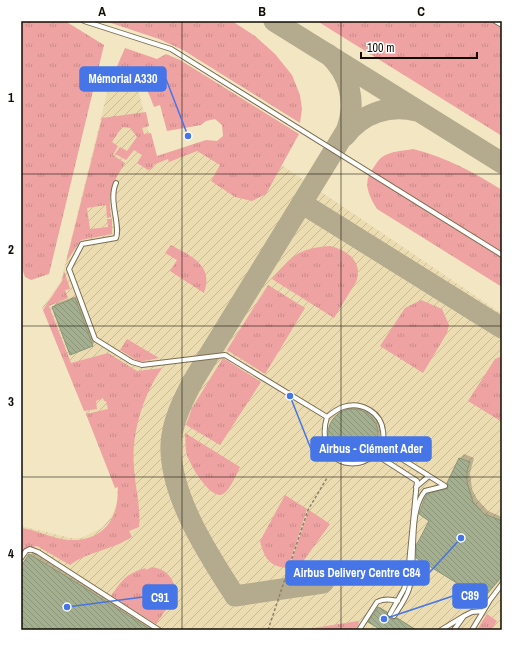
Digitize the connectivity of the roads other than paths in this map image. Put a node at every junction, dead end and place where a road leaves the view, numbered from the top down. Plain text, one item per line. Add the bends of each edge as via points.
1 (84, 21) edge
2 (495, 21) edge
3 (502, 25) edge
4 (116, 183) dead end
5 (502, 255) edge
6 (327, 417) junction
7 (429, 476) junction
8 (416, 487) junction
9 (21, 558) edge
10 (502, 584) edge
11 (400, 602) junction
12 (483, 611) junction
13 (390, 614) dead end
14 (394, 616) dead end
15 (464, 616) junction
16 (159, 630) edge
17 (359, 630) edge
18 (441, 630) edge
19 (454, 630) edge
20 (472, 630) edge

1 - 5 lane via 171,49
2 - 3 lane
4 - 6 lane via 113,195 116,238 82,244 69,269 95,339 132,362 142,365 225,355
6 - 7 lane via 344,406 369,409 376,413 382,426 383,447
6 - 8 lane via 324,428 325,441 328,449 339,461 357,463 378,456 417,481
7 - 8 lane
7 - 11 lane via 445,486 425,491 418,502 412,573 409,588
8 - 11 lane via 408,574
9 - 16 lane via 30,549 38,552
10 - 12 lane
11 - 13 lane
11 - 14 lane
11 - 17 lane via 389,599 377,602
12 - 15 lane
12 - 20 lane
15 - 18 lane
15 - 19 lane

